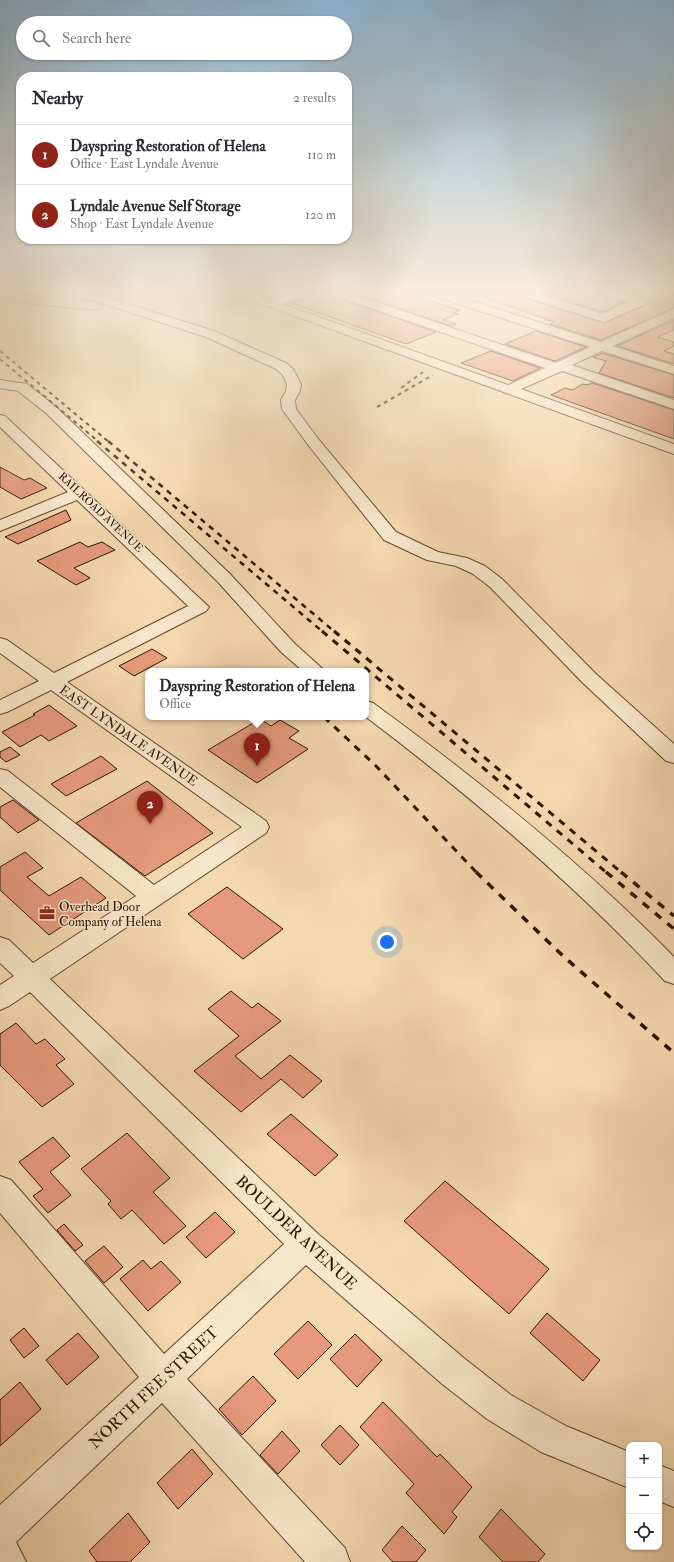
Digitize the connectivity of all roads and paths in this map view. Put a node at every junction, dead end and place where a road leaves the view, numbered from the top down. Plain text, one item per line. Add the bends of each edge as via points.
1 (279, 365) edge
2 (439, 365) edge
3 (554, 365) edge
4 (564, 365) edge
5 (658, 365) edge
6 (560, 367) junction
7 (674, 370) edge
8 (0, 384) edge
9 (508, 390) junction
10 (674, 405) edge
11 (0, 419) edge
12 (674, 449) edge
13 (80, 493) junction
14 (0, 526) edge
15 (0, 644) edge
16 (311, 668) edge
17 (53, 681) junction
18 (0, 708) edge
19 (369, 709) edge
20 (674, 756) edge
21 (0, 776) edge
22 (153, 897) junction
23 (0, 947) edge
24 (674, 974) edge
25 (32, 977) junction
26 (0, 999) edge
27 (0, 1190) edge
28 (306, 1244) junction
29 (163, 1378) junction
30 (626, 1469) edge
31 (662, 1484) edge
32 (674, 1489) edge
33 (0, 1531) edge
34 (0, 1552) edge
35 (7, 1562) edge
36 (330, 1562) edge

1 - 20 street via 288,372 294,384 288,400 289,409 390,536 433,556 461,562 479,570 518,604 589,678
2 - 9 street
3 - 6 street
4 - 6 street
5 - 7 street
6 - 9 street
6 - 10 street
8 - 16 street via 22,387 51,410 224,578 288,648
9 - 12 street
11 - 13 street, RAILROAD AVENUE
13 - 14 street
13 - 17 street, RAILROAD AVENUE via 200,607
15 - 17 street, EAST LYNDALE AVENUE
17 - 18 street
17 - 22 street, EAST LYNDALE AVENUE via 258,827
19 - 24 street via 506,815 612,912
21 - 22 street
22 - 25 street
23 - 25 street, BOULDER AVENUE
25 - 26 street
25 - 28 street, BOULDER AVENUE
27 - 29 street
28 - 29 street, NORTH FEE STREET
28 - 30 street, BOULDER AVENUE via 453,1371 500,1407 554,1439
29 - 33 street, NORTH FEE STREET
29 - 36 street
31 - 32 street
34 - 35 street

